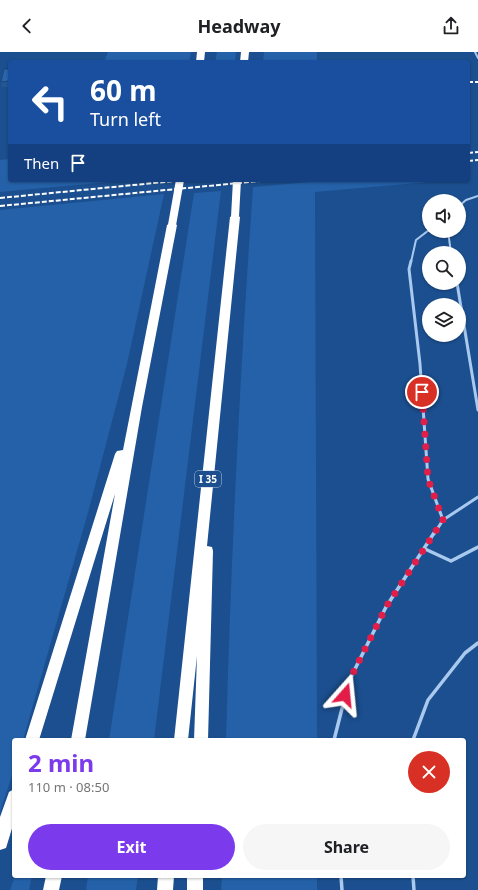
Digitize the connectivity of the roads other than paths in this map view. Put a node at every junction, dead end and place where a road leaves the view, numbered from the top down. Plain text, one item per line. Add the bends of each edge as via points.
1 (475, 52) edge
2 (478, 58) edge
3 (180, 182) edge
4 (237, 182) edge
5 (478, 196) edge
6 (466, 200) edge
7 (422, 235) edge
8 (457, 290) edge
9 (136, 407) junction
10 (478, 410) edge
11 (210, 451) junction
12 (478, 497) edge
13 (443, 520) junction
14 (478, 547) edge
15 (425, 549) junction
16 (478, 643) edge
17 (33, 738) edge
18 (78, 738) edge
19 (180, 738) edge
20 (201, 738) edge
21 (335, 738) edge
22 (414, 738) edge
23 (12, 803) edge
24 (0, 842) edge
25 (54, 878) edge
26 (166, 878) edge
27 (195, 878) edge
28 (341, 878) edge
29 (412, 878) edge
30 (51, 890) edge
31 (165, 890) edge
32 (195, 890) edge
33 (342, 890) edge
34 (414, 890) edge

1 - 2 lane
3 - 9 highway, bridge
4 - 11 highway, I 35, bridge
5 - 6 lane
7 - 13 lane via 416,240 409,269 420,364 428,479
8 - 10 lane
9 - 17 highway
9 - 18 highway
11 - 19 highway, I 35
11 - 20 highway
12 - 13 lane
13 - 15 lane
14 - 15 lane via 450,561
15 - 21 lane via 386,607 349,681
16 - 22 lane via 465,654 428,700
23 - 24 highway
25 - 30 highway
26 - 31 highway
27 - 32 highway
28 - 33 lane
29 - 34 lane

